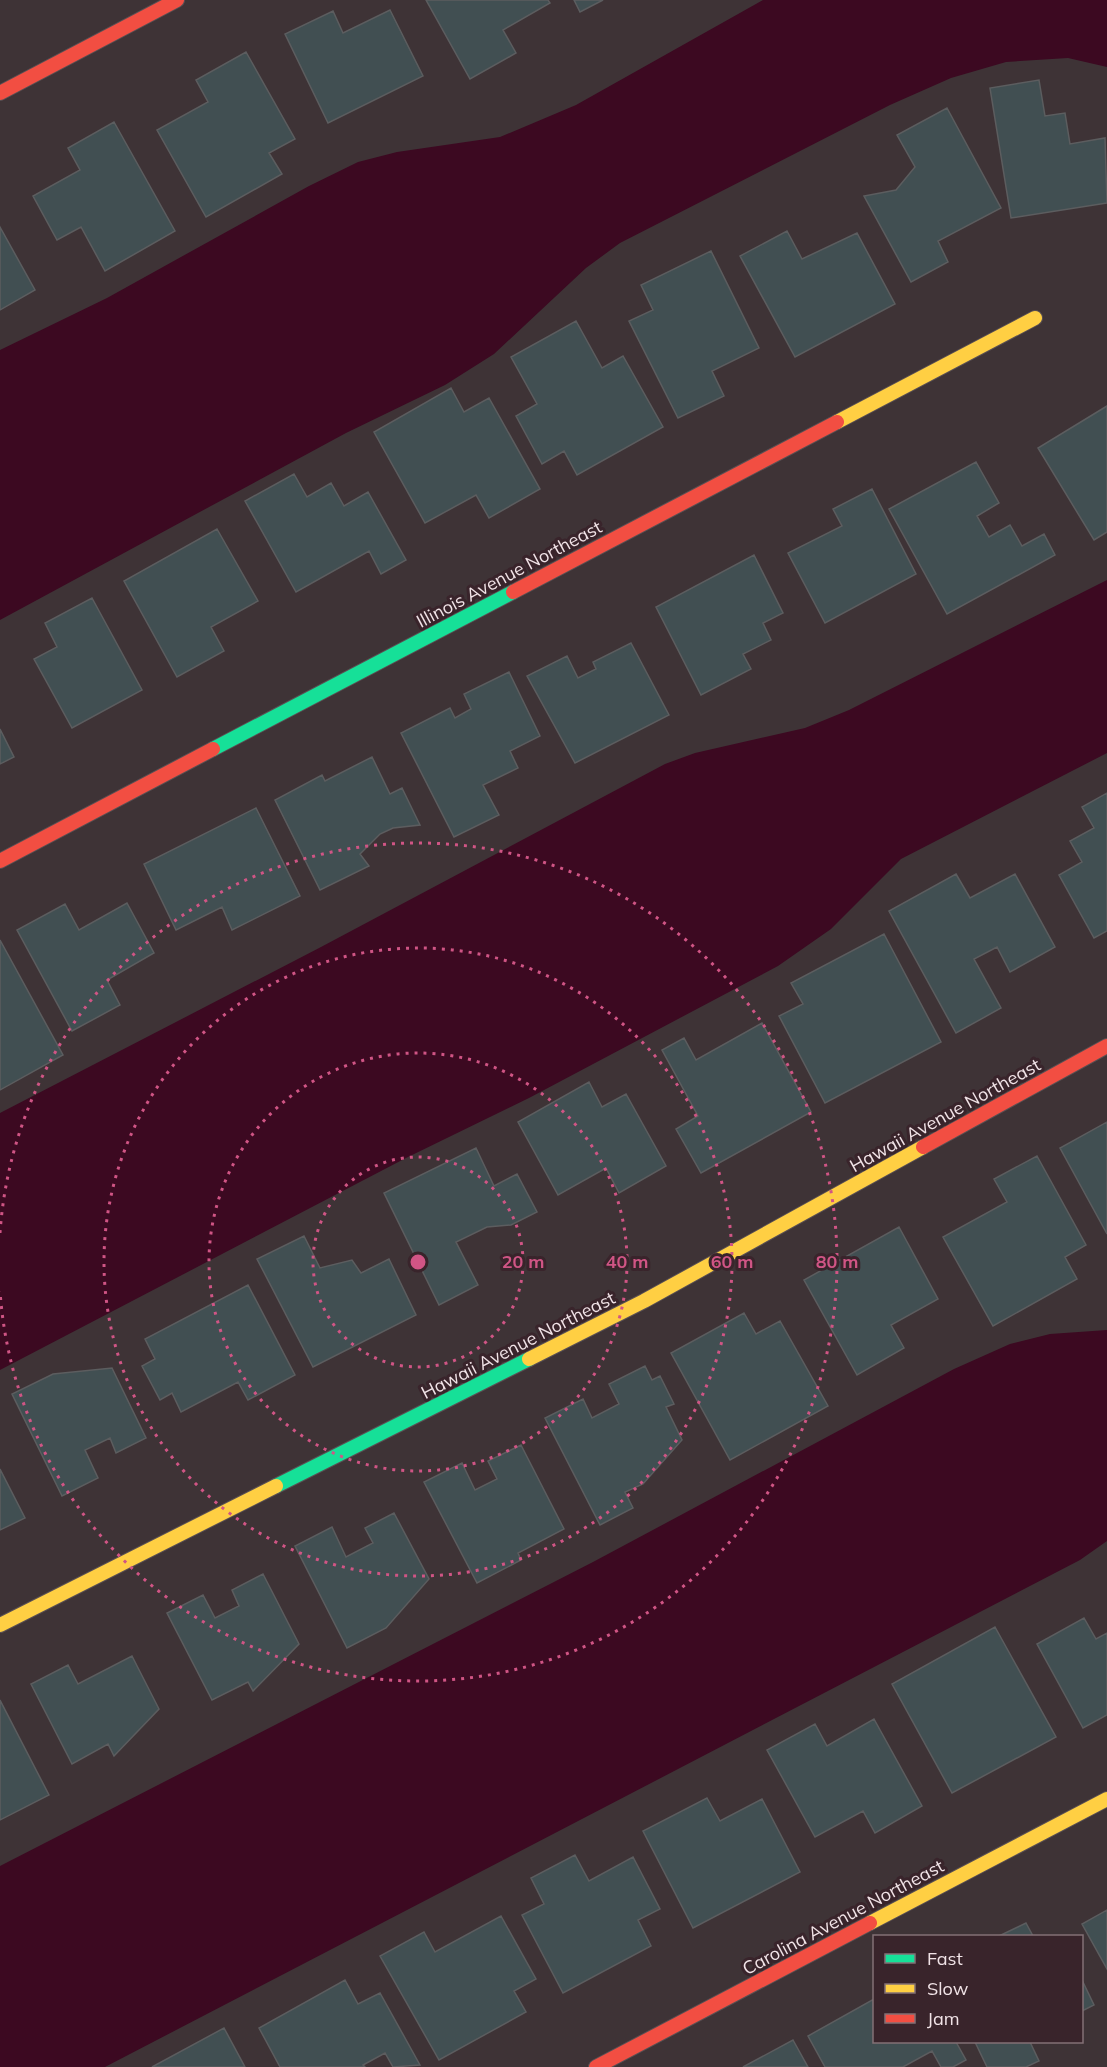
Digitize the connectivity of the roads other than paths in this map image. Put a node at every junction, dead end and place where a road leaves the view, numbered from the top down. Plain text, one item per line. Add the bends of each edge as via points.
1 (177, 0) edge
2 (0, 93) edge
3 (1035, 318) dead end
4 (0, 861) edge
5 (1107, 1046) edge
6 (0, 1625) edge
7 (1107, 1799) edge
8 (596, 2067) edge

1 - 2 street
3 - 4 street, Illinois Avenue Northeast
5 - 6 street, Hawaii Avenue Northeast via 644,1301
7 - 8 street, Carolina Avenue Northeast

